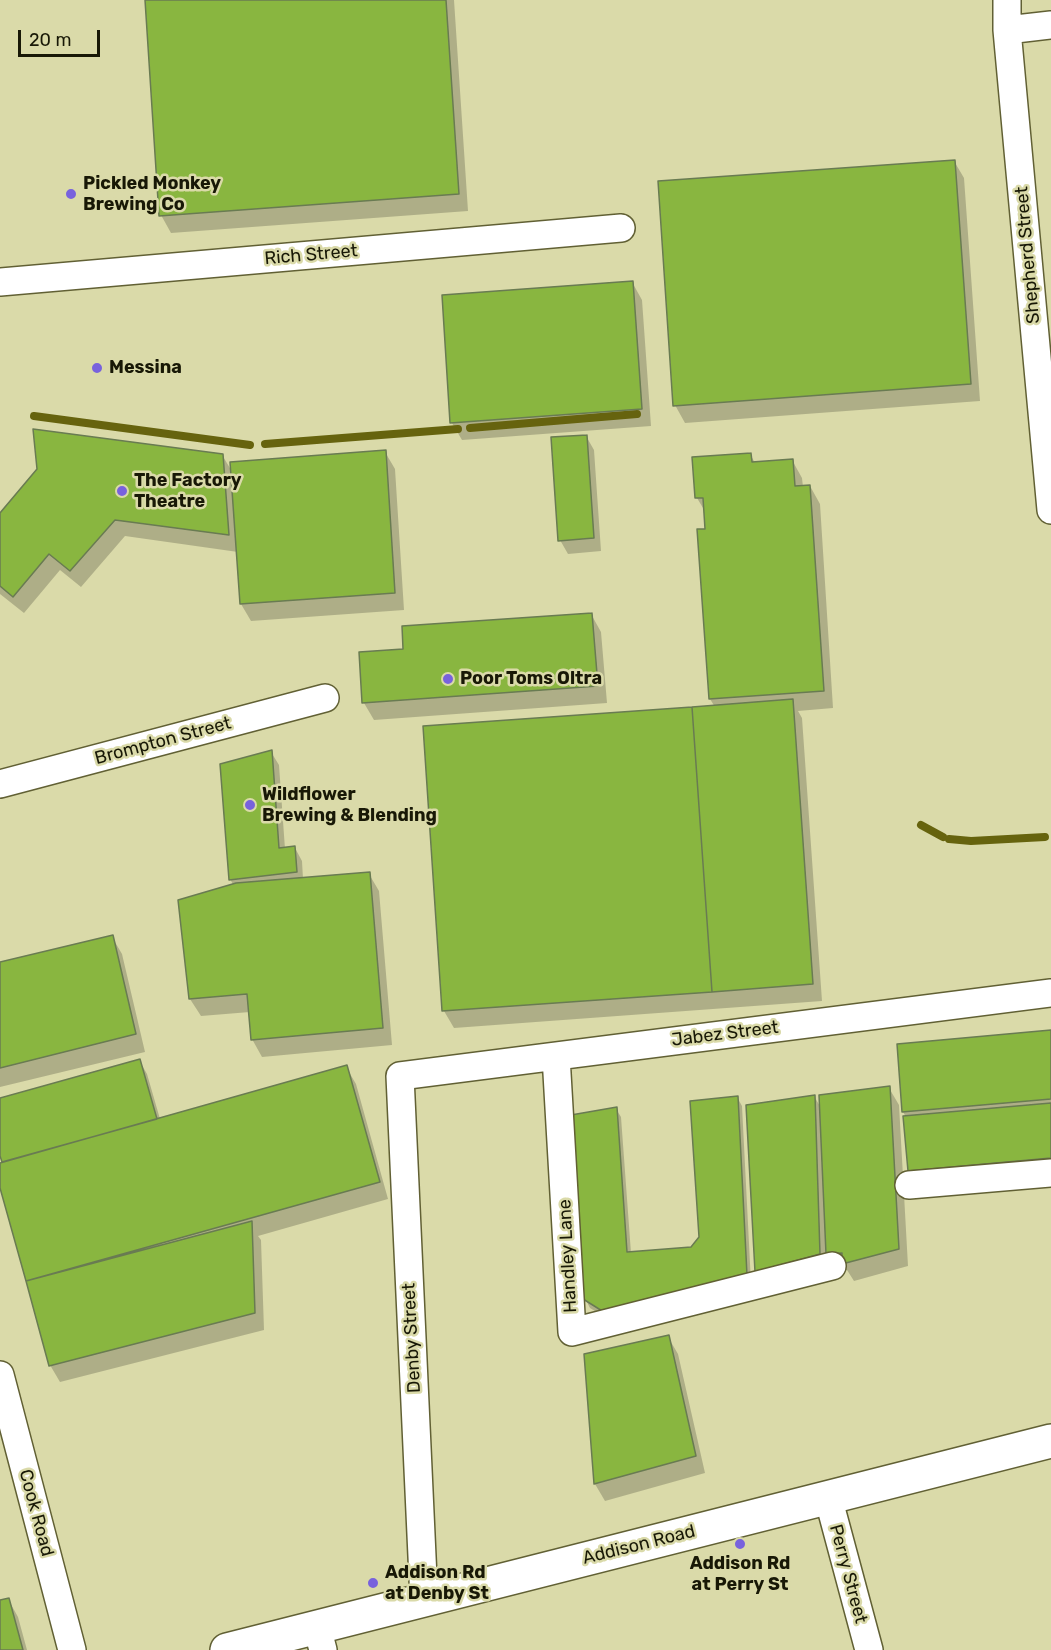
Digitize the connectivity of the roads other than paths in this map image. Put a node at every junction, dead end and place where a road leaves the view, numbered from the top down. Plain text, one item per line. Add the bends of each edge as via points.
1 (1007, 0) edge
2 (1051, 25) edge
3 (1007, 30) junction
4 (621, 228) dead end
5 (0, 282) edge
6 (1051, 510) edge
7 (325, 698) dead end
8 (0, 784) edge
9 (1051, 993) edge
10 (556, 1056) junction
11 (400, 1076) joint
12 (1051, 1173) edge
13 (909, 1185) dead end
14 (832, 1266) dead end
15 (0, 1375) edge
16 (1051, 1441) edge
17 (828, 1497) junction
18 (424, 1600) junction
19 (320, 1638) edge
20 (72, 1650) edge
21 (227, 1650) edge
22 (869, 1650) edge

1 - 3 street, Shepherd Street
2 - 3 street
3 - 6 street, Shepherd Street
4 - 5 street, Rich Street
7 - 8 street, Brompton Street
9 - 10 street, Jabez Street
10 - 11 street, Jabez Street
10 - 14 street, Handley Lane via 572,1332
11 - 18 street, Denby Street
12 - 13 street
15 - 20 street, Cook Road
16 - 17 main road, Addison Road
17 - 18 main road, Addison Road
17 - 22 street, Perry Street
18 - 19 main road, Addison Road
19 - 21 main road, Addison Road

